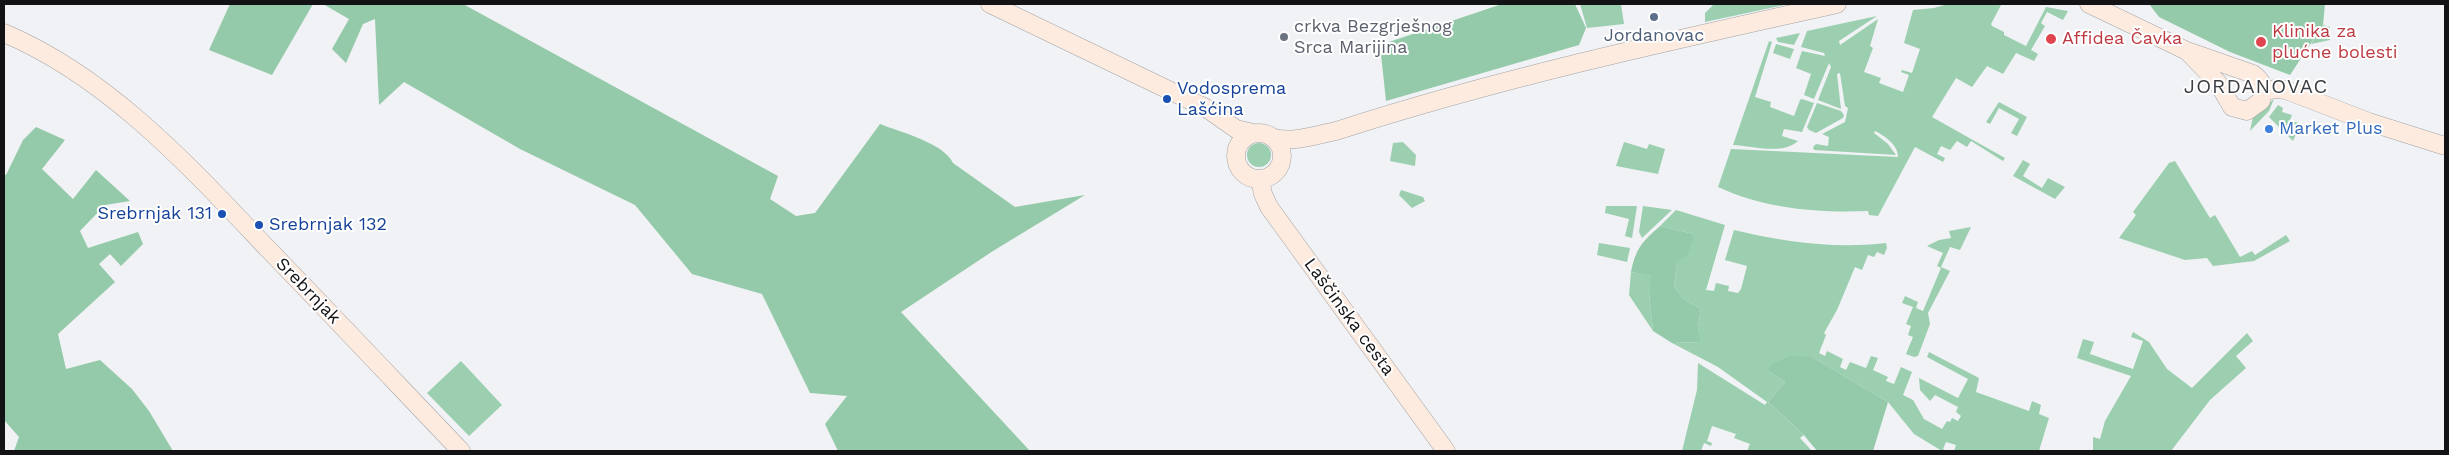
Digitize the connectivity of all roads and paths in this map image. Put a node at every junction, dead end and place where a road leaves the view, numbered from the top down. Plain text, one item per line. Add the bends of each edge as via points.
1 (990, 4) edge
2 (1837, 4) edge
3 (2088, 4) edge
4 (4, 33) edge
5 (2187, 51) junction
6 (2243, 72) junction
7 (2263, 91) junction
8 (2225, 97) junction
9 (1194, 103) junction
10 (1336, 131) junction
11 (1253, 133) junction
12 (1274, 138) junction
13 (2445, 146) edge
14 (1236, 155) junction
15 (1281, 162) junction
16 (1260, 179) junction
17 (461, 451) edge
18 (1446, 451) edge

1 - 9 main road
2 - 10 main road via 1585,61
3 - 5 main road
4 - 17 main road, Srebrnjak via 70,68 160,140
5 - 6 main road
5 - 8 main road via 2218,83
6 - 7 main road via 2258,78
6 - 8 main road via 2229,79
7 - 8 main road via 2261,102 2247,111 2232,107
7 - 13 main road via 2286,90
9 - 11 main road via 1236,129
9 - 14 main road via 1223,132
10 - 12 main road via 1293,139
10 - 15 main road via 1293,152
11 - 12 main road via 1264,133
11 - 14 main road via 1242,140
12 - 15 main road via 1281,148
14 - 16 main road via 1237,164 1244,174
15 - 16 main road via 1274,173
16 - 18 main road, Laščinska cesta via 1269,207

